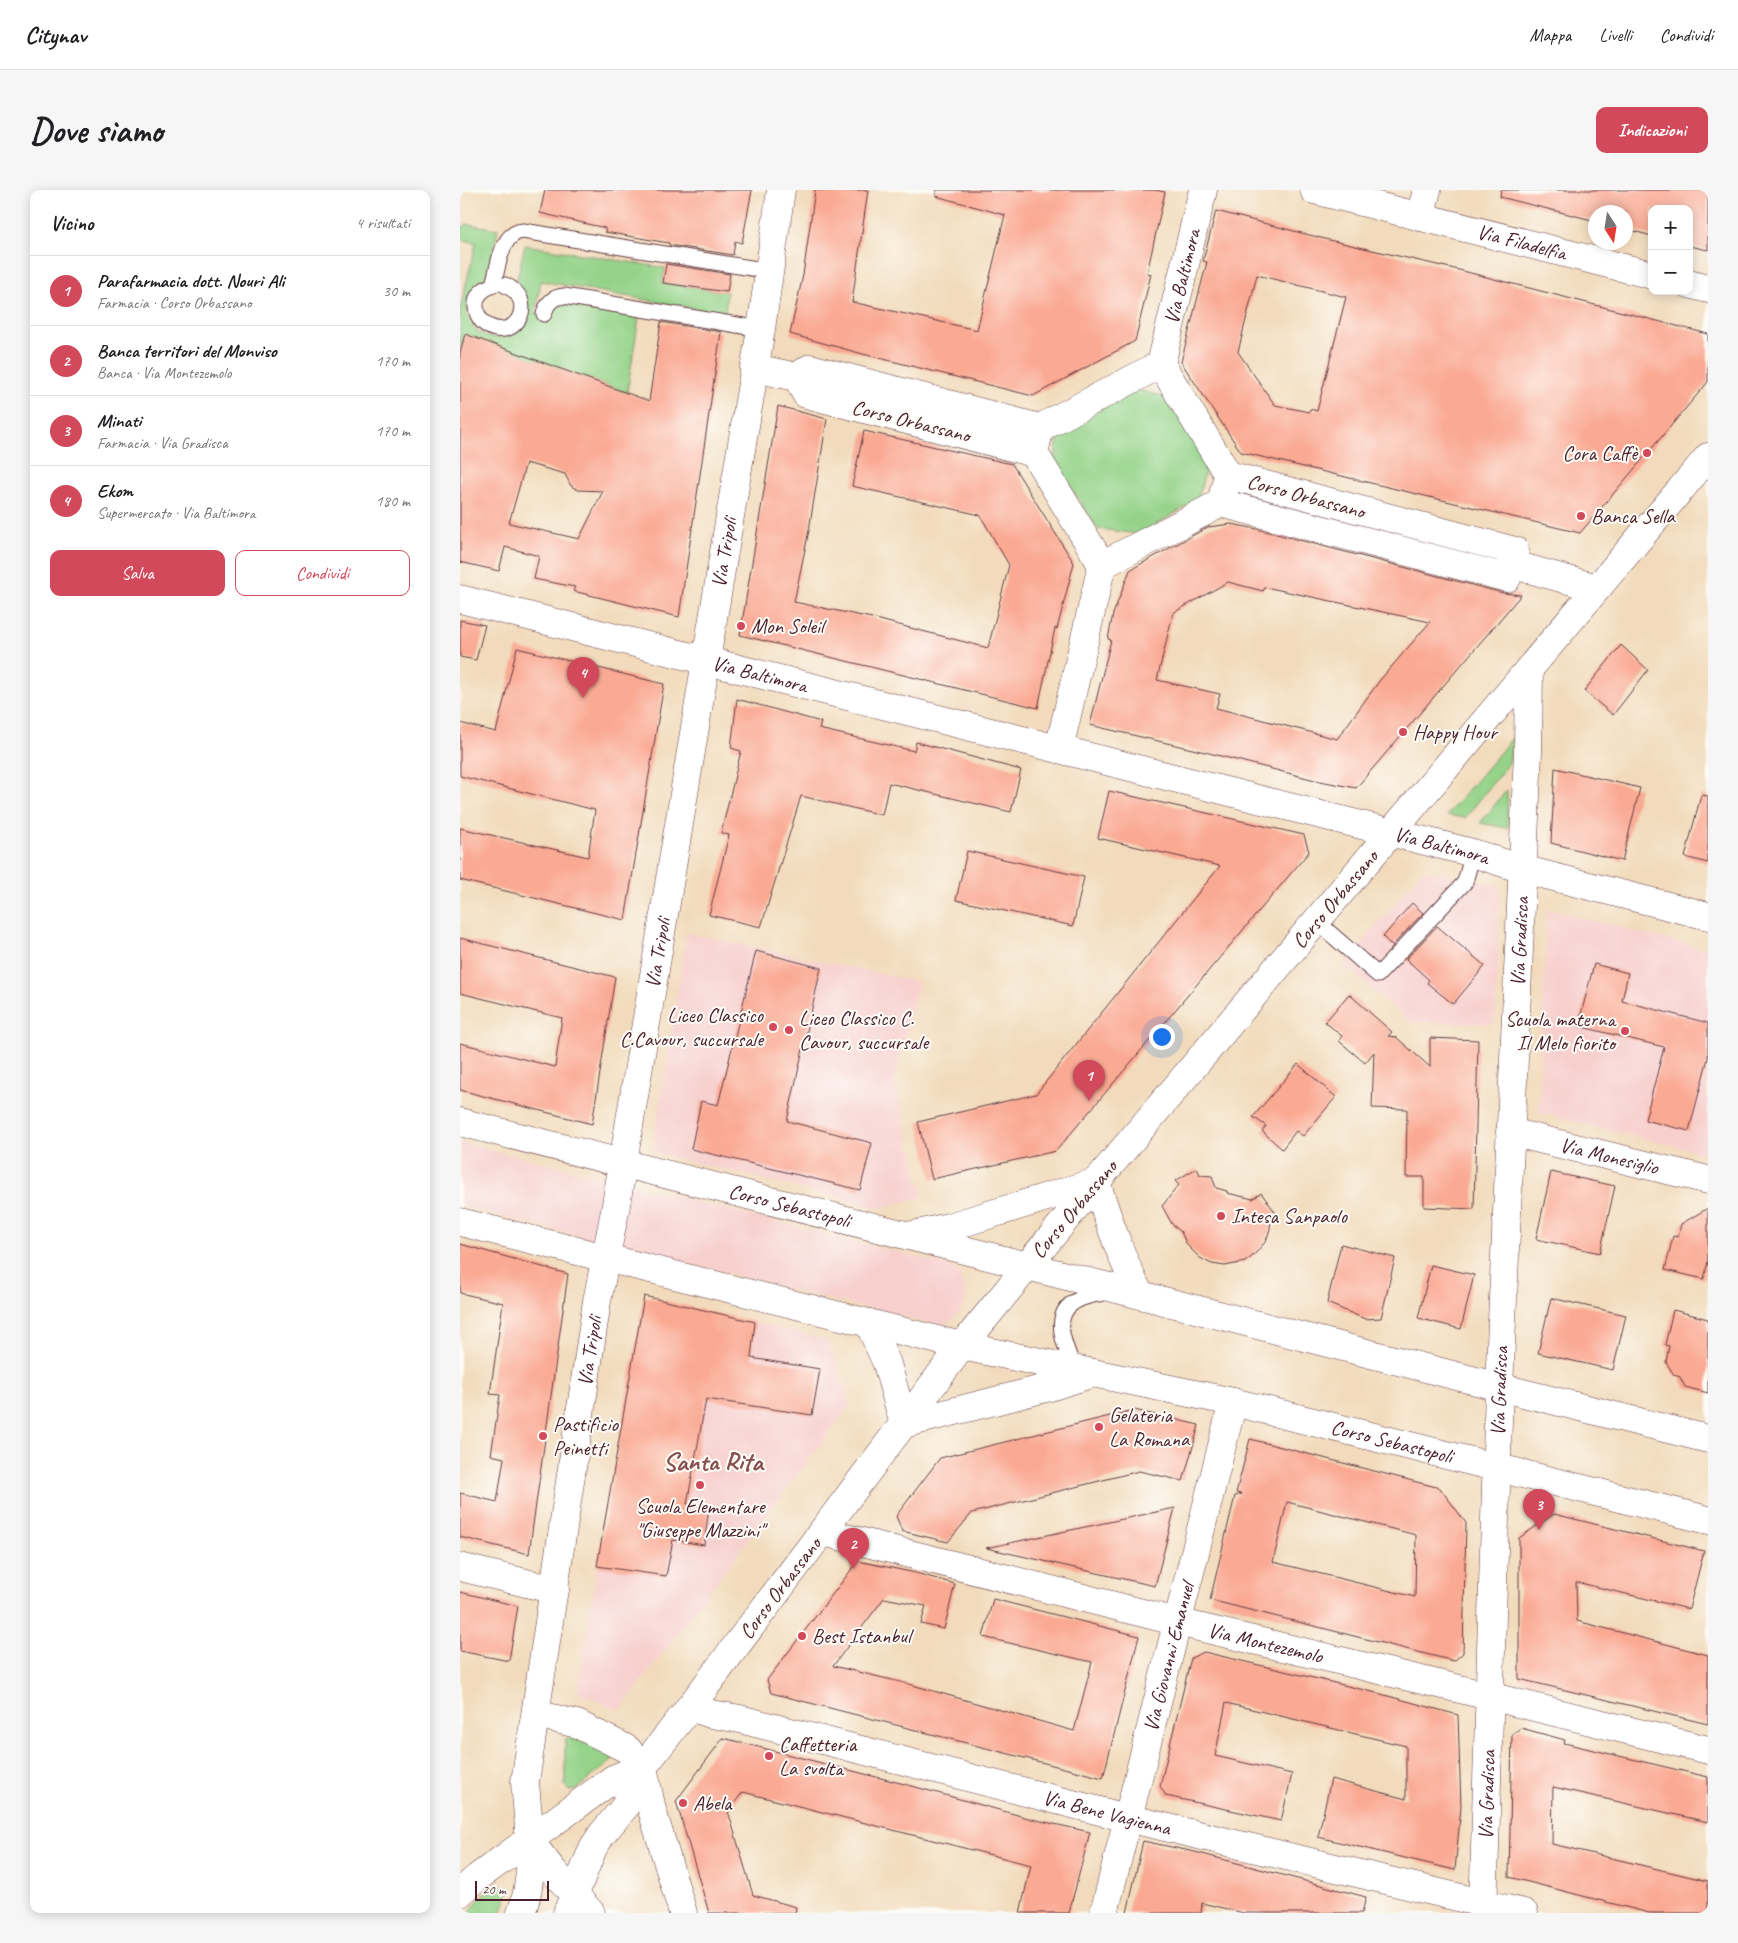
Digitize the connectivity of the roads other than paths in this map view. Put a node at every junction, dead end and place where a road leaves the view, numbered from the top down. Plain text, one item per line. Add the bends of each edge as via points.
1 (780, 190) edge
2 (1203, 190) edge
3 (1314, 190) edge
4 (1427, 190) edge
5 (1420, 217) junction
6 (770, 271) junction
7 (1648, 274) edge
8 (504, 285) dead end
9 (1693, 285) edge
10 (1708, 289) edge
11 (544, 314) dead end
12 (761, 329) junction
13 (1161, 364) junction
14 (754, 368) junction
15 (1037, 440) junction
16 (1708, 457) edge
17 (1228, 475) junction
18 (1221, 503) junction
19 (1511, 564) junction
20 (1102, 565) junction
21 (1597, 588) junction
22 (460, 599) edge
23 (706, 661) junction
24 (1529, 669) junction
25 (1058, 749) junction
26 (1391, 832) junction
27 (1473, 853) junction
28 (1522, 868) junction
29 (1708, 916) edge
30 (1316, 920) junction
31 (460, 1122) edge
32 (1510, 1132) junction
33 (622, 1164) junction
34 (1708, 1180) edge
35 (1096, 1182) junction
36 (460, 1222) edge
37 (910, 1236) junction
38 (606, 1257) junction
39 (1027, 1266) junction
40 (1130, 1292) junction
41 (869, 1323) junction
42 (962, 1346) junction
43 (1084, 1371) junction
44 (1499, 1387) junction
45 (1232, 1402) junction
46 (904, 1424) junction
47 (1708, 1438) edge
48 (1497, 1469) junction
49 (1708, 1520) edge
50 (823, 1532) junction
51 (460, 1567) edge
52 (554, 1590) junction
53 (1178, 1622) junction
54 (1489, 1696) junction
55 (690, 1707) junction
56 (536, 1714) junction
57 (1708, 1750) edge
58 (643, 1767) junction
59 (1127, 1818) junction
60 (529, 1840) junction
61 (498, 1862) junction
62 (460, 1879) edge
63 (460, 1893) edge
64 (577, 1907) edge
65 (1483, 1908) edge
66 (521, 1913) edge
67 (683, 1913) edge
68 (1104, 1913) edge
69 (1524, 1913) edge

1 - 6 street, Via Tripoli
2 - 13 street, Via Baltimora
3 - 5 street, Via Filadelfia
4 - 5 street
5 - 7 street, Via Filadelfia
6 - 8 lane via 524,231 516,232 506,241 494,285 480,293 476,300 482,322 498,330 516,323 522,310 522,303 513,288
6 - 12 street, Via Tripoli
9 - 10 street
11 - 12 lane via 550,301 564,296
12 - 14 street, Via Tripoli
13 - 15 street
13 - 17 street, Corso Orbassano
14 - 15 street, Corso Orbassano via 797,377 810,368
14 - 23 street, Via Tripoli
15 - 20 street
16 - 21 street, Corso Orbassano
17 - 18 street, Corso Orbassano
17 - 19 street, Corso Orbassano via 1515,551
18 - 19 street, Corso Orbassano via 1507,578
18 - 20 street, Corso Orbassano
19 - 21 street
20 - 25 street
21 - 24 street, Corso Orbassano
22 - 23 street, Via Baltimora
23 - 25 street, Via Baltimora
23 - 33 street, Via Tripoli
24 - 26 street, Corso Orbassano
24 - 28 street
25 - 26 street, Via Baltimora
26 - 27 street, Via Baltimora
26 - 30 street, Corso Orbassano
27 - 28 street, Via Baltimora
27 - 30 lane via 1465,882 1378,974
28 - 29 street, Via Baltimora
28 - 32 street, Via Gradisca
30 - 35 street, Corso Orbassano
31 - 33 street, Corso Sebastopoli
32 - 34 street, Via Monesiglio
32 - 44 street, Via Gradisca
33 - 37 street, Corso Sebastopoli
33 - 38 street, Via Tripoli
35 - 37 street
35 - 39 street, Corso Orbassano
35 - 40 street via 1126,1269
36 - 38 street, Corso Sebastopoli
37 - 39 street, Corso Sebastopoli
38 - 41 street, Corso Sebastopoli
38 - 52 street, Via Tripoli
39 - 40 street, Corso Sebastopoli
39 - 42 street, Corso Orbassano
40 - 43 lane, Corso Sebastopoli via 1078,1300 1063,1314 1062,1333
40 - 44 street, Corso Sebastopoli
41 - 42 street, Corso Sebastopoli
41 - 46 street via 887,1364
42 - 43 street, Corso Sebastopoli
42 - 46 street, Corso Orbassano
43 - 45 street, Corso Sebastopoli
43 - 46 street via 1050,1387
44 - 47 street, Corso Sebastopoli
44 - 48 street, Via Gradisca
45 - 48 street, Corso Sebastopoli
45 - 53 street, Via Giovanni Emanuel
46 - 50 street, Corso Orbassano
48 - 49 street, Corso Sebastopoli
48 - 54 street, Via Gradisca
50 - 53 street, Via Montezemolo
50 - 55 street, Corso Orbassano
51 - 52 street
52 - 56 street, Via Tripoli
53 - 54 street, Via Montezemolo
53 - 59 street, Via Giovanni Emanuel
54 - 57 street, Via Montezemolo
54 - 65 street, Via Gradisca
55 - 58 street, Corso Orbassano
55 - 59 street, Via Bene Vagienna
56 - 58 street via 585,1728 627,1749
56 - 60 street, Via Tripoli via 525,1782
58 - 60 street via 613,1779
58 - 64 street, Corso Orbassano via 624,1808 593,1848
58 - 67 street via 652,1810
59 - 65 street, Via Bene Vagienna
59 - 68 street, Via Giovanni Emanuel
60 - 61 street
60 - 64 street
60 - 66 street, Via Tripoli via 528,1891
61 - 62 street
61 - 63 street
65 - 69 street, Via Bene Vagienna

